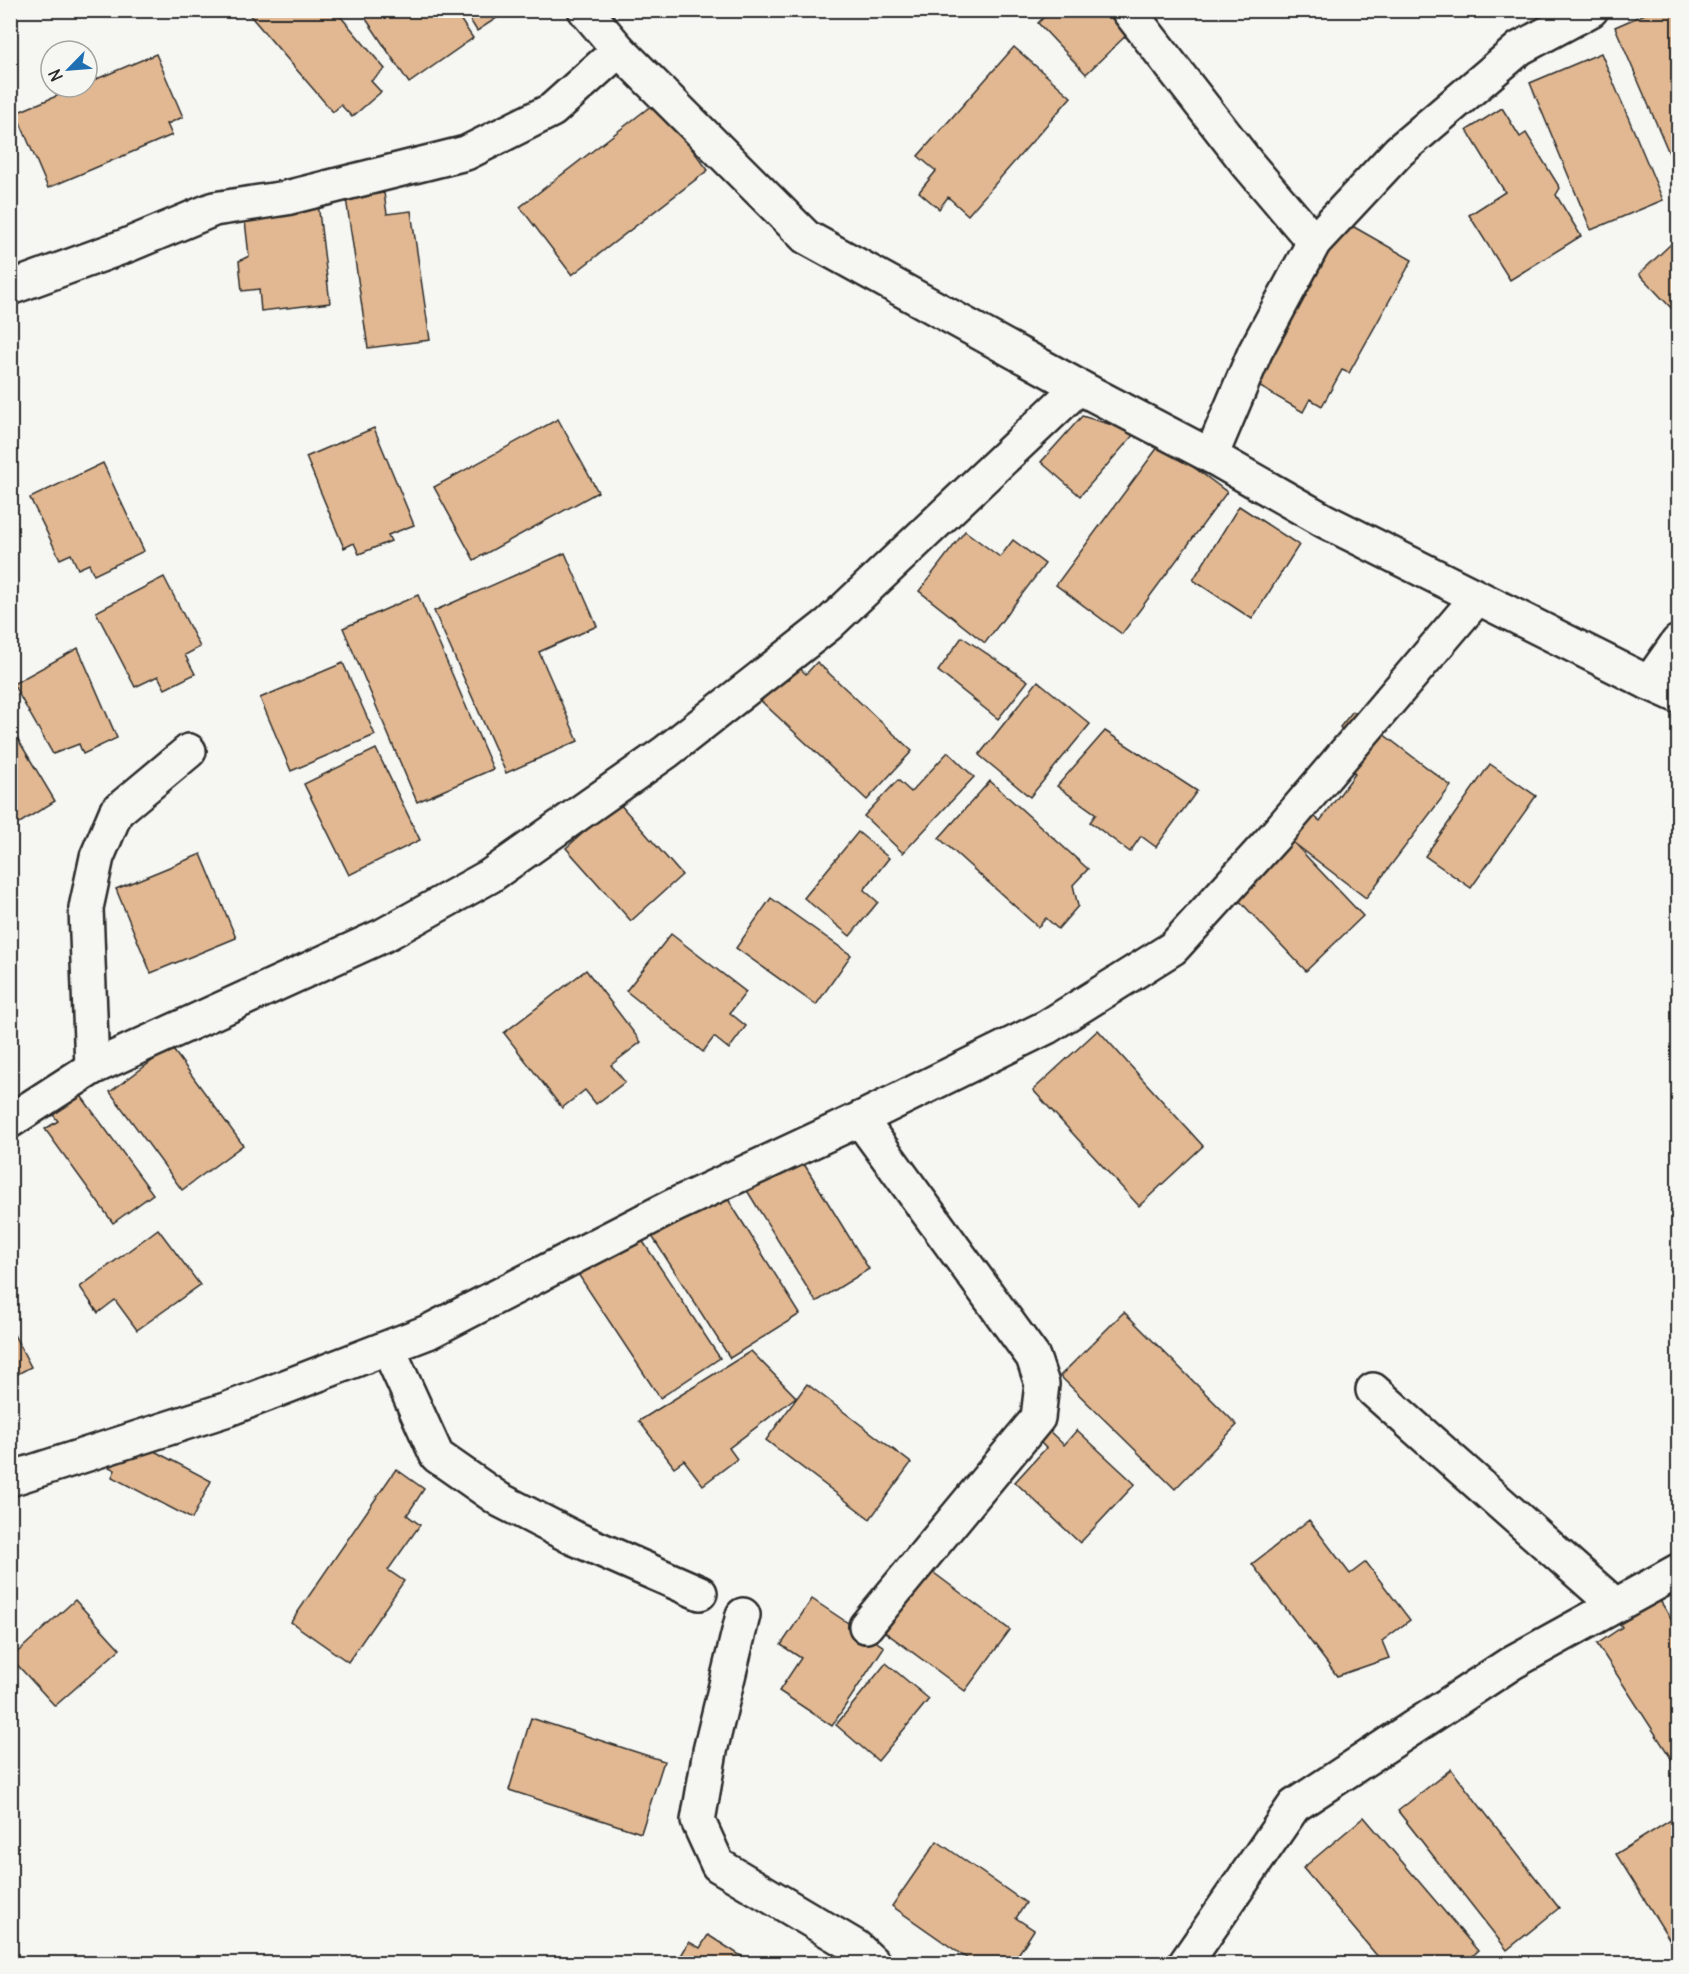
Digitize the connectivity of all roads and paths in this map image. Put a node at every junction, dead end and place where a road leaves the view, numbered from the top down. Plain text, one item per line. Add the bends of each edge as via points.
1 (585, 10) edge
2 (1128, 10) edge
3 (1591, 10) edge
4 (618, 50) junction
5 (1314, 242) junction
6 (10, 288) edge
7 (1079, 387) junction
8 (1211, 456) junction
9 (1477, 598) junction
10 (1678, 642) edge
11 (1664, 689) edge
12 (189, 751) dead end
13 (92, 1068) junction
14 (860, 1119) junction
15 (10, 1121) edge
16 (388, 1348) junction
17 (1373, 1390) dead end
18 (10, 1479) edge
19 (1678, 1571) edge
20 (700, 1593) dead end
21 (1615, 1605) junction
22 (743, 1615) dead end
23 (866, 1626) dead end
24 (874, 1964) edge
25 (1185, 1964) edge

1 - 4 street
2 - 5 street
3 - 5 street via 1520,48 1399,151
4 - 6 street via 552,110 466,153 286,198 214,209
4 - 7 street via 806,237
5 - 8 street via 1255,352
7 - 8 street
7 - 13 street via 829,624 666,752 490,876 384,935
8 - 9 street via 1325,521
9 - 11 street
9 - 14 street via 1273,838 1173,948 1047,1027
10 - 11 street
12 - 13 street via 116,812 97,857 86,908
13 - 15 street
14 - 16 street via 673,1206 428,1332
14 - 23 street via 1033,1357 1042,1384 1038,1418
16 - 18 street via 228,1409
16 - 20 street via 437,1456 521,1511
17 - 21 street
19 - 21 street
21 - 25 street via 1513,1662 1294,1806
22 - 24 street via 710,1751 698,1821 718,1865 856,1947

